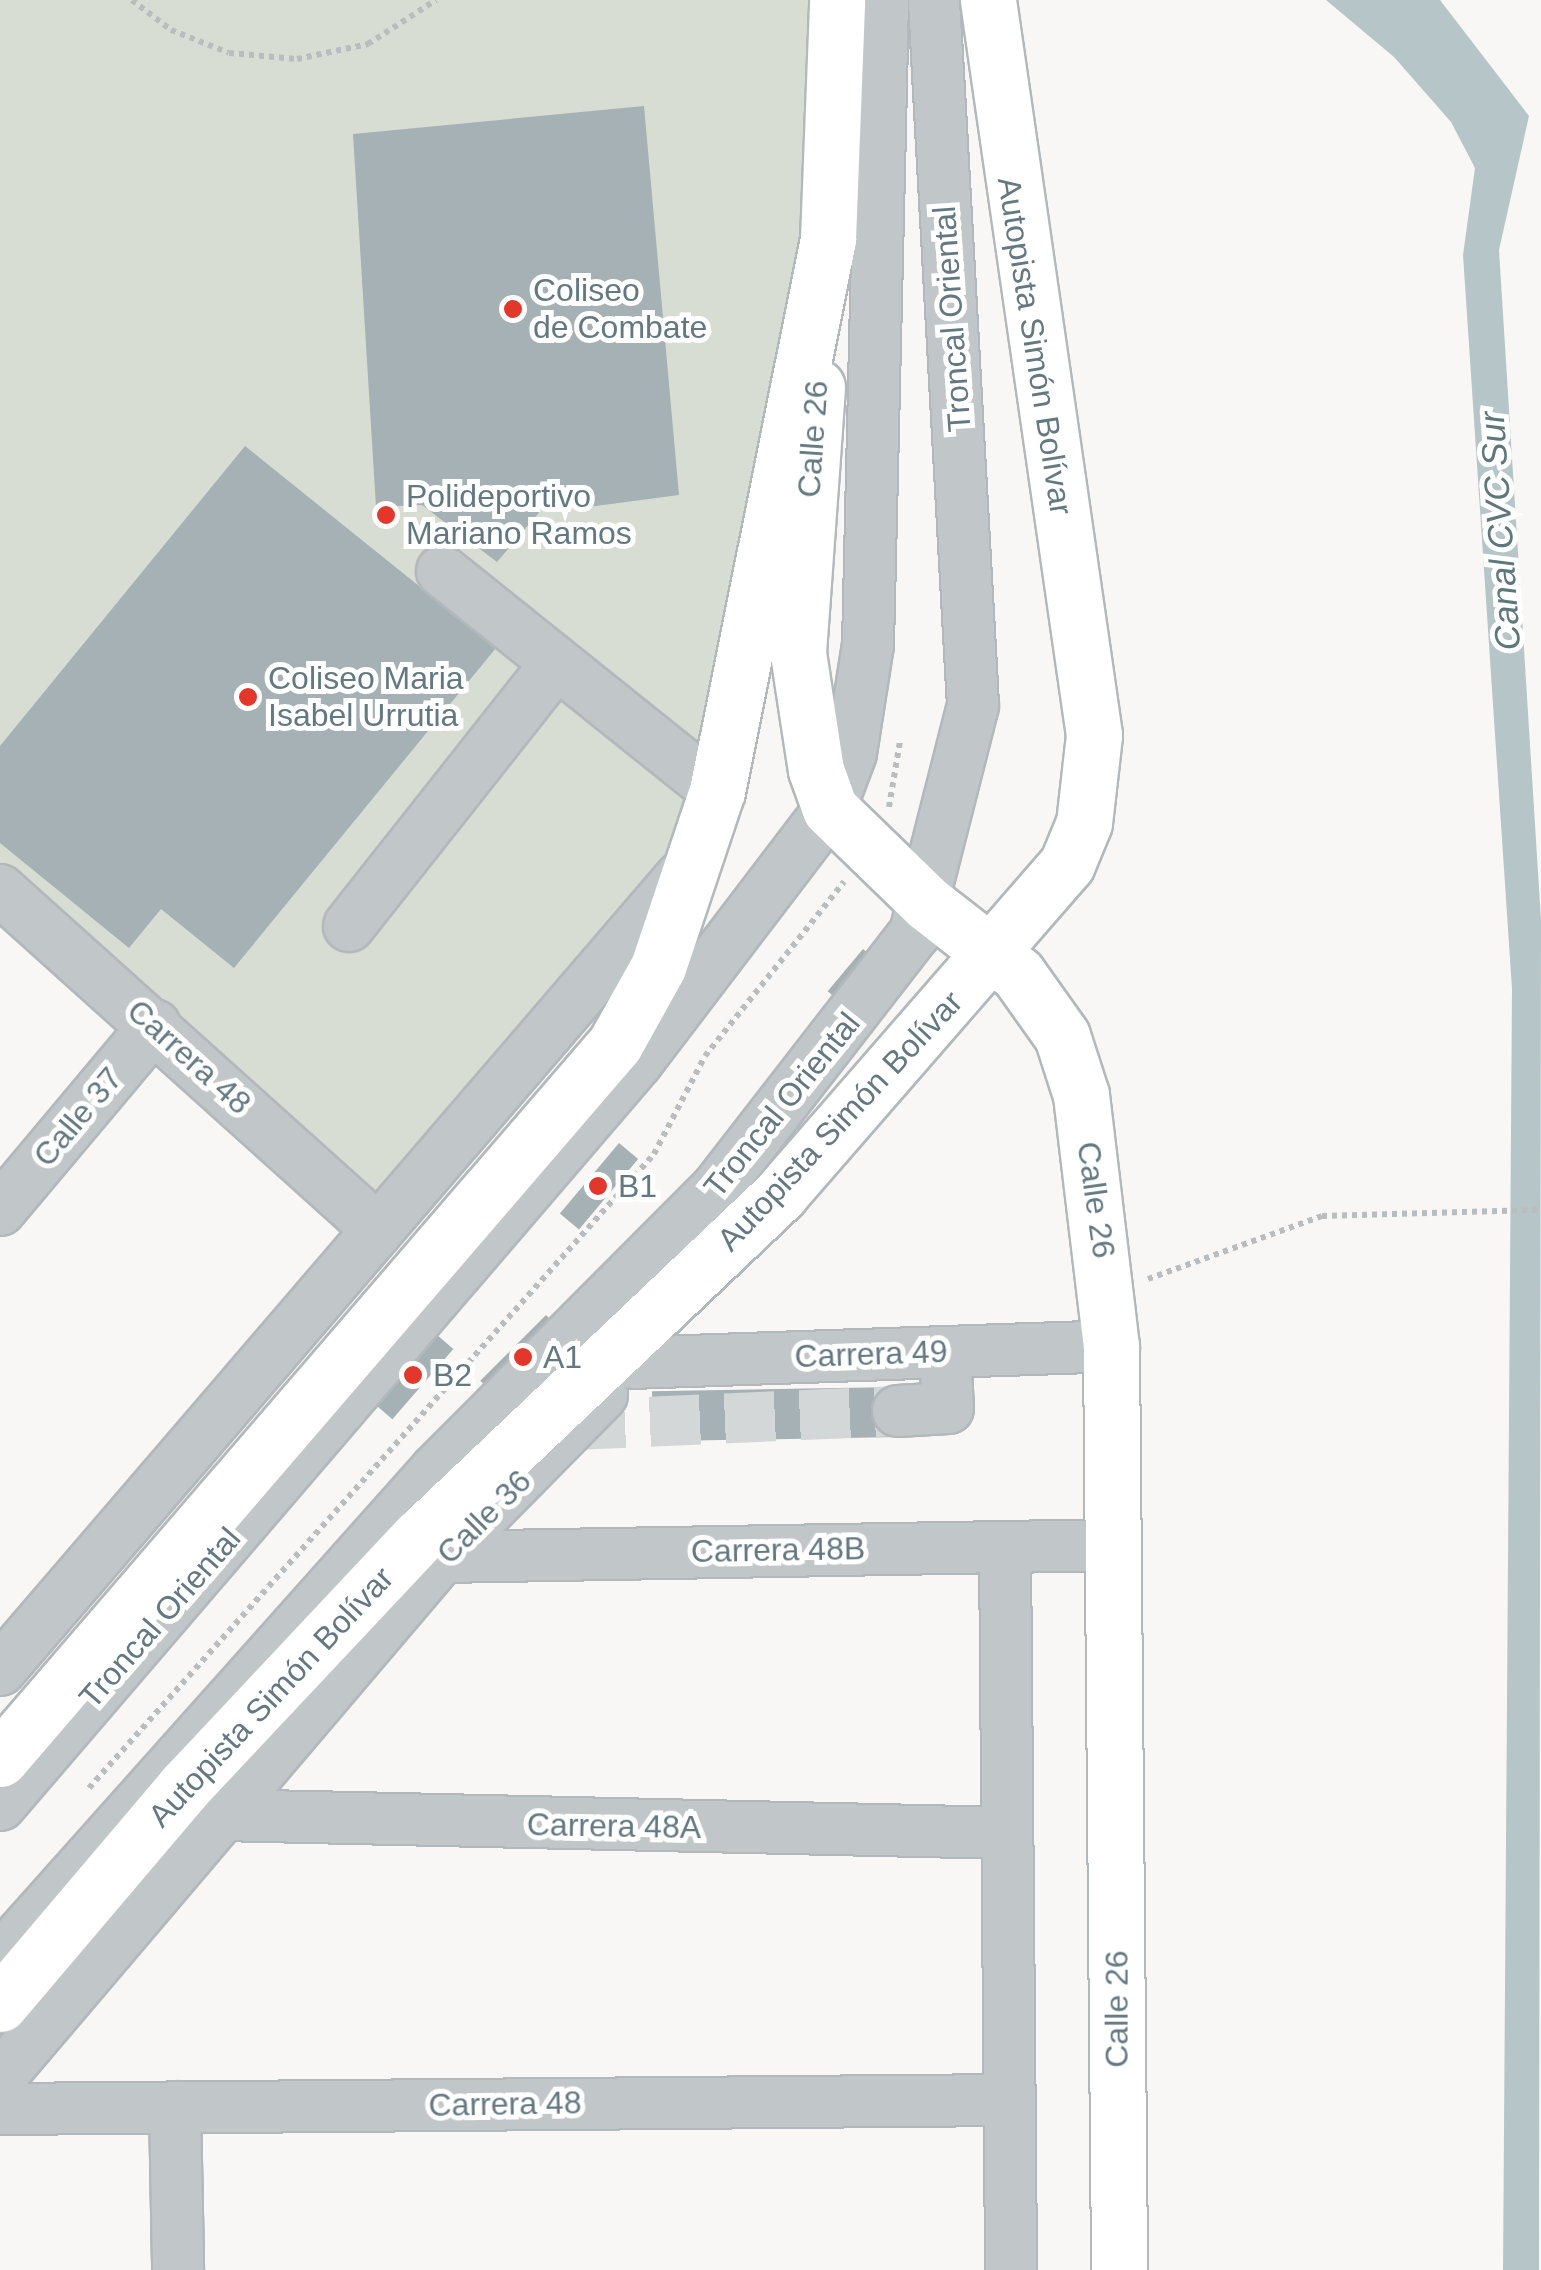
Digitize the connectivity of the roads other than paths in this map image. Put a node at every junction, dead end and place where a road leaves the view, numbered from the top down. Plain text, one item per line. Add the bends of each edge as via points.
1 (837, 0) edge
2 (883, 0) edge
3 (934, 0) edge
4 (988, 0) edge
5 (828, 238) junction
6 (442, 571) dead end
7 (556, 664) junction
8 (717, 791) junction
9 (830, 809) junction
10 (688, 866) junction
11 (1050, 888) junction
12 (0, 890) edge
13 (928, 904) junction
14 (349, 926) dead end
15 (994, 954) junction
16 (155, 1025) junction
17 (781, 1193) junction
18 (0, 1210) edge
19 (376, 1227) junction
20 (1110, 1320) junction
21 (946, 1352) junction
22 (631, 1363) junction
23 (898, 1411) tunnel mouth
24 (1114, 1544) junction
25 (1005, 1547) junction
26 (442, 1557) junction
27 (4, 1659) edge
28 (0, 1759) edge
29 (0, 1805) edge
30 (222, 1814) junction
31 (1007, 1834) junction
32 (0, 1960) edge
33 (0, 2004) edge
34 (0, 2077) edge
35 (1010, 2100) junction
36 (174, 2107) junction
37 (0, 2109) edge
38 (178, 2270) edge
39 (1011, 2270) edge
40 (1119, 2270) edge

1 - 5 main road
2 - 9 street, Troncal Oriental via 868,645 851,753
3 - 13 street, Troncal Oriental via 974,644 961,775
4 - 11 main road, Autopista Simón Bolívar via 1094,735 1084,823
5 - 8 main road
5 - 9 main road, Calle 26 via 798,653
6 - 7 street
7 - 8 street
7 - 14 street
8 - 10 main road
9 - 13 main road, Calle 26
9 - 29 street, Troncal Oriental via 637,1062
10 - 19 street via 650,923
10 - 28 main road via 658,967 614,1044
11 - 13 main road via 990,905
11 - 15 main road, Autopista Simón Bolívar
12 - 16 street, Carrera 48
13 - 15 main road, Calle 26
13 - 32 street, Troncal Oriental via 817,1070 717,1188 436,1470
15 - 17 main road, Autopista Simón Bolívar
15 - 20 main road, Calle 26 via 1062,1036 1080,1096
16 - 18 street, Calle 37
16 - 19 street, Carrera 48
17 - 22 street, Calle 36
17 - 33 main road, Autopista Simón Bolívar via 419,1537 184,1787
19 - 27 street
20 - 21 street, Carrera 49
20 - 24 main road, Calle 26
21 - 22 street, Carrera 49
21 - 23 street via 948,1408
22 - 26 street, Calle 36
24 - 25 street, Carrera 48B
24 - 40 main road, Calle 26
25 - 26 street, Carrera 48B
25 - 31 street
26 - 30 street, Calle 36
30 - 31 street, Carrera 48A
30 - 34 street, Calle 36
31 - 35 street
35 - 36 street, Carrera 48
35 - 39 street
36 - 37 street, Carrera 48
36 - 38 street

